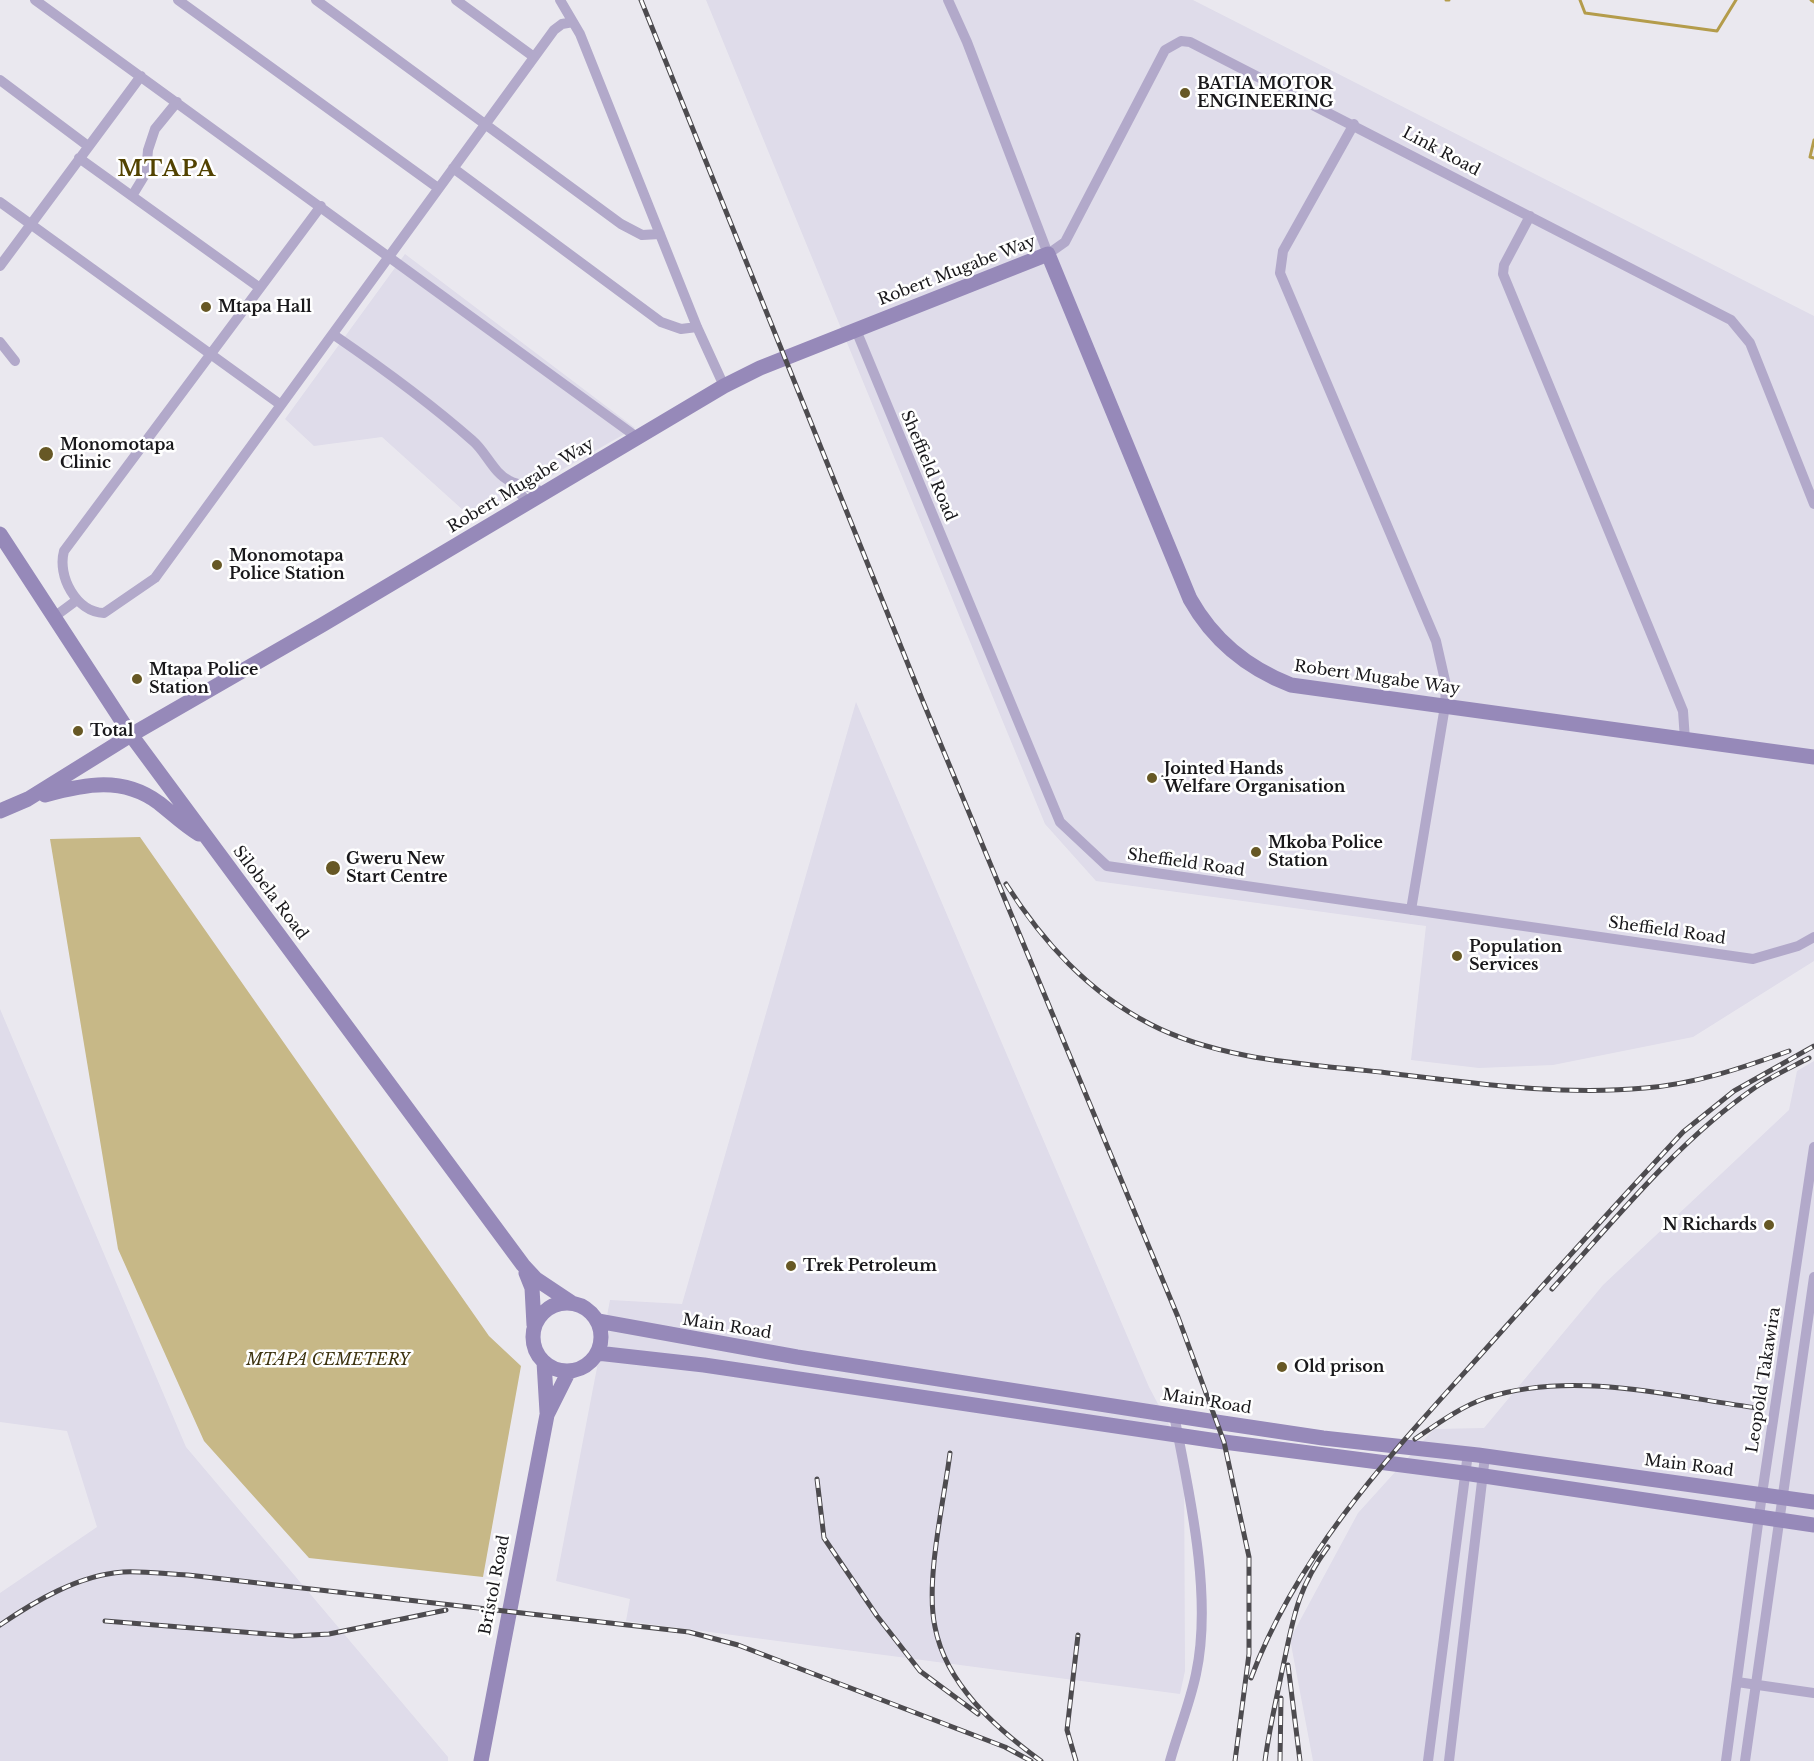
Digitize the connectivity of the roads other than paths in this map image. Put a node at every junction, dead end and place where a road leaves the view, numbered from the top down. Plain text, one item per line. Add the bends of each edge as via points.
1 (35, 0) edge
2 (178, 0) edge
3 (316, 0) edge
4 (456, 0) edge
5 (560, 0) edge
6 (948, 0) edge
7 (573, 22) junction
8 (534, 57) junction
9 (141, 76) junction
10 (0, 80) edge
11 (177, 102) junction
12 (485, 124) junction
13 (1354, 124) junction
14 (88, 146) junction
15 (79, 159) junction
16 (453, 168) junction
17 (438, 188) junction
18 (132, 196) junction
19 (0, 202) edge
20 (321, 206) junction
21 (1530, 216) junction
22 (33, 225) junction
23 (660, 234) junction
24 (1048, 254) junction
25 (389, 256) junction
26 (0, 266) edge
27 (260, 288) junction
28 (697, 327) junction
29 (856, 330) junction
30 (334, 335) junction
31 (0, 342) edge
32 (211, 353) junction
33 (15, 362) dead end
34 (724, 386) junction
35 (281, 405) junction
36 (638, 438) junction
37 (510, 481) junction
38 (545, 493) junction
39 (528, 503) junction
40 (1814, 504) edge
41 (0, 534) edge
42 (77, 600) junction
43 (54, 617) junction
44 (1445, 706) junction
45 (131, 735) junction
46 (1685, 740) junction
47 (1814, 757) edge
48 (28, 799) junction
49 (0, 811) edge
50 (207, 839) junction
51 (1411, 910) junction
52 (1814, 938) edge
53 (1813, 1153) edge
54 (523, 1265) junction
55 (1814, 1277) edge
56 (572, 1303) junction
57 (598, 1321) junction
58 (1789, 1322) junction
59 (1810, 1325) edge
60 (534, 1328) junction
61 (597, 1353) junction
62 (544, 1362) junction
63 (569, 1371) junction
64 (1021, 1392) junction
65 (1019, 1412) junction
66 (547, 1415) junction
67 (1174, 1415) junction
68 (1178, 1435) junction
69 (1468, 1454) junction
70 (1485, 1456) junction
71 (1464, 1473) junction
72 (1612, 1474) junction
73 (1483, 1476) junction
74 (1607, 1494) junction
75 (1762, 1494) junction
76 (1782, 1497) junction
77 (1814, 1502) edge
78 (1759, 1517) junction
79 (1780, 1520) junction
80 (1814, 1525) edge
81 (1443, 1641) junction
82 (1463, 1644) junction
83 (1737, 1682) junction
84 (1756, 1685) junction
85 (1814, 1693) edge
86 (481, 1761) edge
87 (1170, 1761) edge
88 (1428, 1761) edge
89 (1449, 1761) edge
90 (1726, 1761) edge
91 (1745, 1761) edge

1 - 9 street
2 - 17 street
3 - 12 street
4 - 8 street
5 - 7 street
6 - 24 street
7 - 8 street via 554,30
7 - 23 street
8 - 12 street
9 - 11 street
9 - 14 street
10 - 14 street
11 - 18 street via 155,129 146,173
11 - 20 street
12 - 16 street
12 - 23 street via 632,231
13 - 21 street, Link Road
13 - 24 street, Link Road via 1190,42 1172,44 1065,242
13 - 44 street via 1283,251 1280,273 1436,641 1446,685
14 - 15 street
15 - 18 street
15 - 22 street
16 - 17 street
16 - 28 street via 661,322 681,329
17 - 25 street
18 - 27 street
19 - 22 street
20 - 25 street
20 - 27 street
21 - 40 street, Link Road via 1731,320 1750,343
21 - 46 street via 1503,274 1683,711
22 - 26 street
22 - 32 street
23 - 28 street
24 - 29 main road, Robert Mugabe Way
24 - 44 main road, Robert Mugabe Way via 1190,599 1214,635 1267,676 1291,685
25 - 30 street
25 - 36 street
27 - 32 street
28 - 34 street
29 - 34 main road, Robert Mugabe Way
29 - 51 street, Sheffield Road via 1060,822 1107,866
30 - 35 street
30 - 37 street via 456,426 481,447 499,473
31 - 33 street
32 - 35 street
32 - 42 street via 64,551 63,574
34 - 36 main road, Robert Mugabe Way
35 - 42 street via 155,578 104,613 95,613
36 - 38 main road, Robert Mugabe Way
37 - 38 street
37 - 39 street
38 - 39 main road, Robert Mugabe Way
39 - 45 main road, Robert Mugabe Way
41 - 43 main road, Silobela Road
42 - 43 street
43 - 45 main road, Silobela Road
44 - 46 main road, Robert Mugabe Way
44 - 51 street
45 - 48 main road, Robert Mugabe Way
45 - 50 main road, Silobela Road
46 - 47 main road, Robert Mugabe Way
48 - 49 main road
48 - 50 main road via 91,784 117,785 159,803
50 - 54 main road, Silobela Road
51 - 52 street, Sheffield Road via 1753,958
53 - 58 street, Leopold Takawira
54 - 56 main road, Silobela Road via 536,1280
54 - 60 main road, Silobela Road via 532,1288
55 - 59 street, Leopold Takawira
56 - 57 main road via 587,1309
56 - 60 main road via 548,1308
57 - 61 main road via 601,1340
57 - 64 main road, Main Road via 797,1358
58 - 59 street
58 - 75 street, Leopold Takawira
59 - 76 street, Leopold Takawira
60 - 62 main road via 534,1346
61 - 63 main road via 590,1362
61 - 65 main road
62 - 63 main road
62 - 66 main road, Bristol Road
63 - 66 main road, Bristol Road
64 - 65 main road
64 - 67 main road, Main Road
65 - 68 main road
66 - 86 main road, Bristol Road
67 - 68 street
67 - 69 main road, Main Road via 1323,1438
68 - 71 main road
68 - 87 street via 1201,1596 1201,1633 1196,1674
69 - 70 main road, Main Road
69 - 71 street
70 - 72 main road, Main Road
70 - 73 street
71 - 73 main road
71 - 81 street
72 - 74 main road
72 - 75 main road, Main Road
73 - 74 main road
73 - 82 street
74 - 78 main road
75 - 76 main road, Main Road
75 - 78 street, Leopold Takawira
76 - 77 main road, Main Road
76 - 79 street, Leopold Takawira
78 - 79 main road
78 - 83 street, Leopold Takawira
79 - 80 main road
79 - 84 street, Leopold Takawira
81 - 82 street
81 - 88 street
82 - 89 street
83 - 84 street
83 - 90 street, Leopold Takawira
84 - 85 street
84 - 91 street, Leopold Takawira

